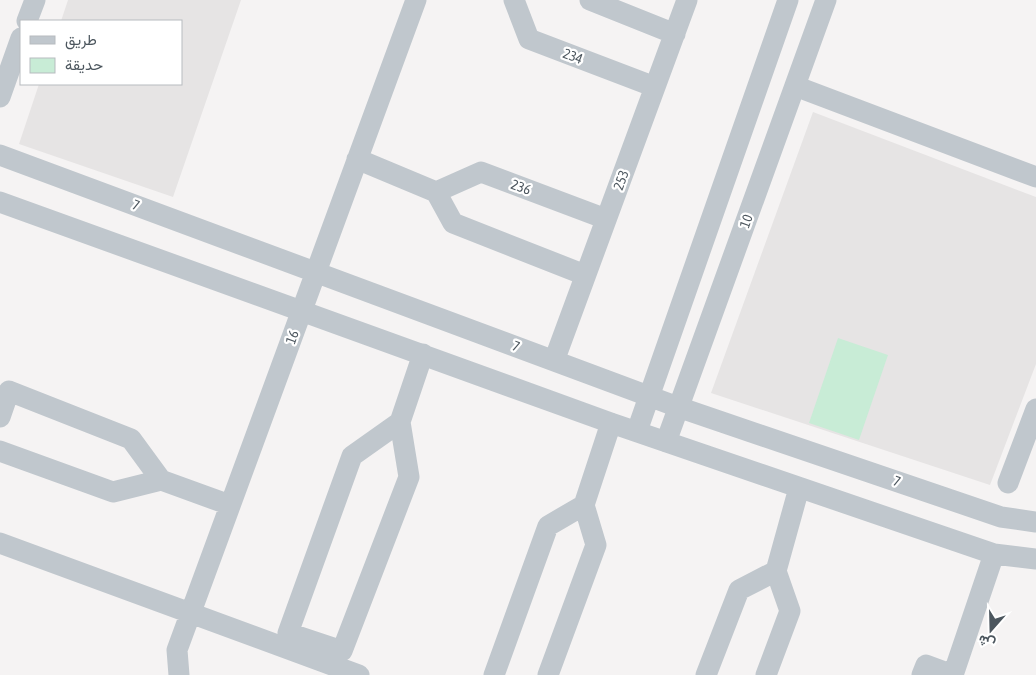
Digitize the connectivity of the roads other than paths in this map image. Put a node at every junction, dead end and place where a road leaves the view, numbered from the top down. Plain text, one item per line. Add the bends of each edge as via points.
1 (35, 0) edge
2 (416, 0) edge
3 (514, 0) edge
4 (590, 0) edge
5 (687, 0) edge
6 (788, 0) edge
7 (826, 0) edge
8 (28, 20) edge
9 (675, 34) junction
10 (20, 41) edge
11 (795, 86) junction
12 (655, 87) junction
13 (0, 97) edge
14 (0, 155) edge
15 (357, 159) junction
16 (1036, 177) edge
17 (436, 192) junction
18 (0, 202) edge
19 (606, 219) junction
20 (316, 271) junction
21 (586, 276) junction
22 (302, 310) junction
23 (423, 354) junction
24 (554, 361) junction
25 (650, 395) junction
26 (678, 407) junction
27 (1036, 410) edge
28 (0, 417) edge
29 (400, 422) junction
30 (610, 423) junction
31 (637, 431) junction
32 (666, 442) junction
33 (0, 451) edge
34 (161, 480) junction
35 (1008, 483) dead end
36 (800, 488) junction
37 (230, 505) junction
38 (584, 506) junction
39 (1036, 522) edge
40 (0, 543) edge
41 (994, 554) junction
42 (1036, 559) edge
43 (776, 571) junction
44 (190, 613) junction
45 (179, 675) edge
46 (359, 675) edge
47 (494, 675) edge
48 (548, 675) edge
49 (706, 675) edge
50 (766, 675) edge
51 (922, 675) edge
52 (953, 675) edge

1 - 8 street
2 - 15 street, 16
3 - 12 street, 234 via 529,39
4 - 9 street
5 - 9 street, 253
6 - 25 street
7 - 11 street, 10
9 - 12 street, 253
10 - 13 street
11 - 16 street
11 - 26 street, 10
12 - 19 street, 253
14 - 20 street, 7
15 - 17 street
15 - 20 street, 16
17 - 19 street, 236 via 481,172
17 - 21 street via 453,223
18 - 22 street
19 - 21 street, 253
20 - 22 street, 16
20 - 24 street, 7
21 - 24 street, 253
22 - 23 street
22 - 37 street, 16
23 - 29 street
23 - 30 street
24 - 25 street, 7
25 - 26 street, 7
25 - 31 street
26 - 32 street, 10
26 - 39 street, 7 via 1001,517
27 - 35 street
28 - 34 street via 9,391 131,439
29 - 29 street via 352,456 288,633 342,650 409,477
30 - 31 street
30 - 38 street
31 - 32 street
32 - 36 street
33 - 34 street via 113,492
34 - 37 street
36 - 41 street
36 - 43 street
37 - 44 street, 16
38 - 47 street via 548,526
38 - 48 street via 596,545
40 - 44 street
41 - 42 street
41 - 52 street
43 - 49 street via 739,590
43 - 50 street via 790,610
44 - 45 street, 16 via 177,650
44 - 46 street
51 - 52 street via 926,665

